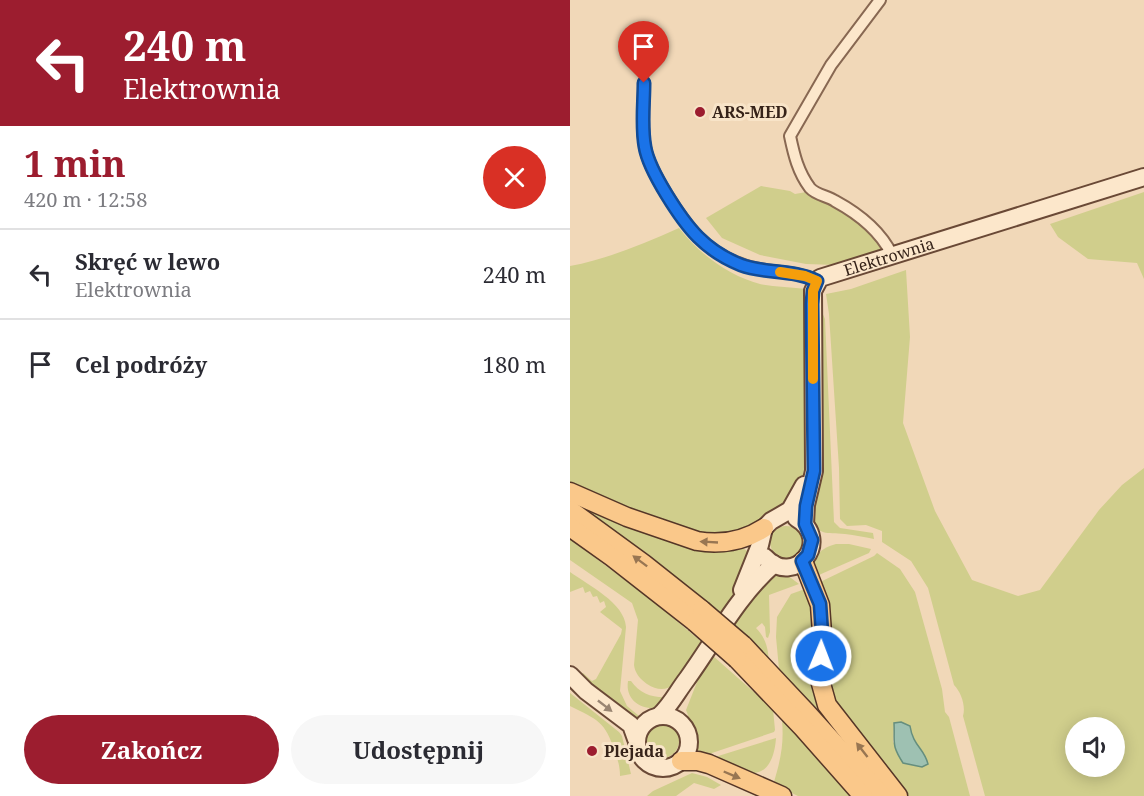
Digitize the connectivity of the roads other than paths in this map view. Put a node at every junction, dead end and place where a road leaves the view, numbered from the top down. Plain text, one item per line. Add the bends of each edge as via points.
1 (880, 0) edge
2 (644, 83) dead end
3 (1144, 177) edge
4 (892, 255) junction
5 (817, 281) junction
6 (813, 455) junction
7 (570, 492) edge
8 (570, 510) edge
9 (805, 524) junction
10 (570, 527) edge
11 (767, 530) junction
12 (802, 561) junction
13 (774, 564) junction
14 (738, 602) junction
15 (698, 616) junction
16 (696, 669) junction
17 (570, 675) edge
18 (659, 716) junction
19 (678, 720) junction
20 (805, 720) junction
21 (636, 739) junction
22 (681, 761) junction
23 (782, 796) edge
24 (863, 796) edge
25 (882, 796) edge
26 (898, 796) edge

1 - 4 street via 831,65 790,136 797,166 812,191 860,216 883,236
2 - 5 street via 644,146 651,168 690,227 741,265 799,274
3 - 4 street, Elektrownia
4 - 5 street, Elektrownia
5 - 6 street via 813,291
6 - 9 street
6 - 11 street via 798,498
11 -> 7 main road via 737,540 697,541
15 -> 8 main road via 644,564
9 - 11 street via 791,516
9 - 12 street via 812,540
10 - 15 main road
11 - 13 street via 765,556
11 - 14 street
12 - 13 street via 786,567
26 -> 12 main road via 827,705 820,680 820,604
13 - 14 street
14 - 16 street
15 - 20 main road, bridge via 740,652
16 - 18 street
16 - 19 street
17 -> 21 street via 631,725
18 - 19 street
18 - 21 street via 646,722
19 - 22 street via 688,737 688,750
20 - 24 main road
20 - 25 main road
21 - 22 street via 640,756 650,765 668,768
22 -> 23 main road via 709,764

